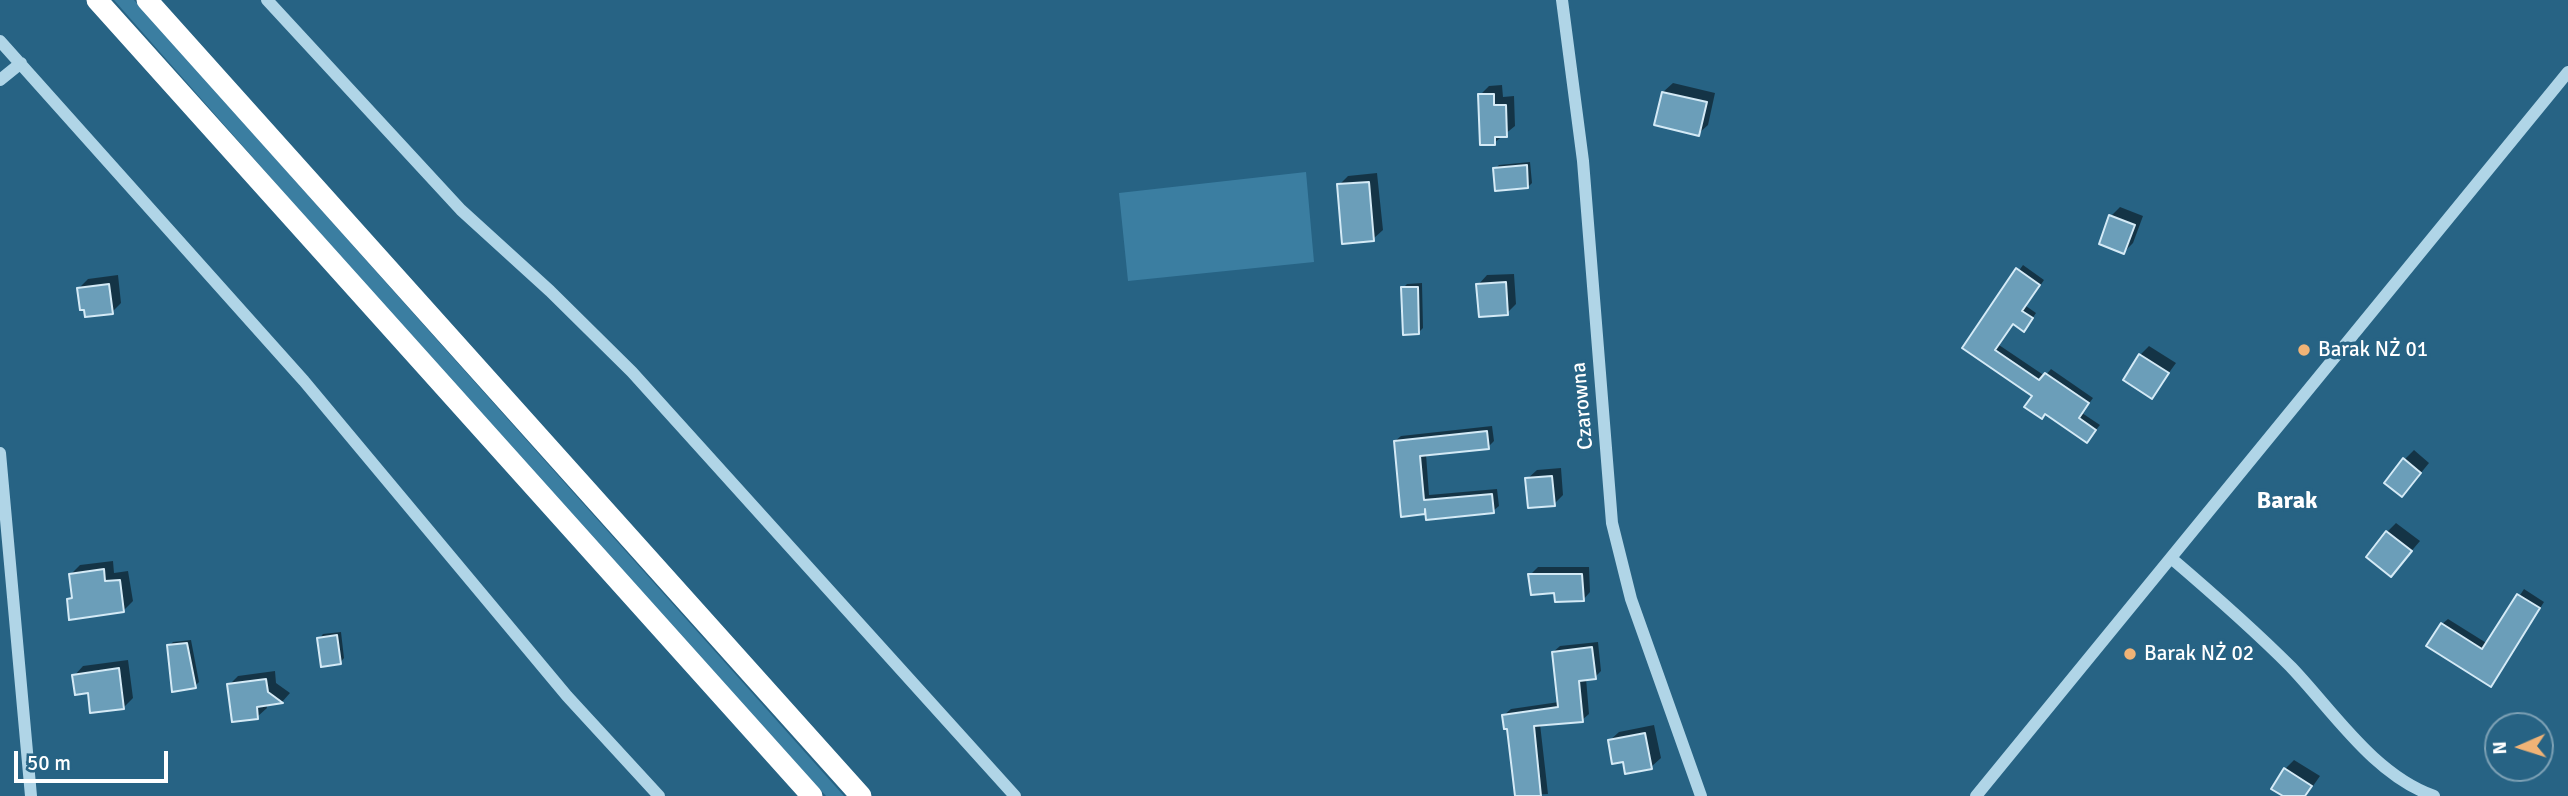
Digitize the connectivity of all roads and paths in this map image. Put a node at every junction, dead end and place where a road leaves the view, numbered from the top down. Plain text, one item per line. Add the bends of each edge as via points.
1 (97, 0) edge
2 (147, 0) edge
3 (267, 0) edge
4 (1562, 0) edge
5 (0, 41) edge
6 (20, 63) junction
7 (2568, 72) edge
8 (0, 80) edge
9 (0, 453) edge
10 (2171, 558) junction
11 (31, 796) edge
12 (659, 796) edge
13 (812, 796) edge
14 (861, 796) edge
15 (1015, 796) edge
16 (1701, 796) edge
17 (1976, 796) edge
18 (2434, 796) edge

1 - 13 highway
2 - 14 highway
3 - 15 street via 461,210 632,372
4 - 16 street, Czarowna via 1583,161 1612,523 1631,599
5 - 6 street
6 - 8 street
6 - 12 street via 304,381 567,696
7 - 10 street
9 - 11 street
10 - 17 street
10 - 18 street via 2290,666 2385,765

